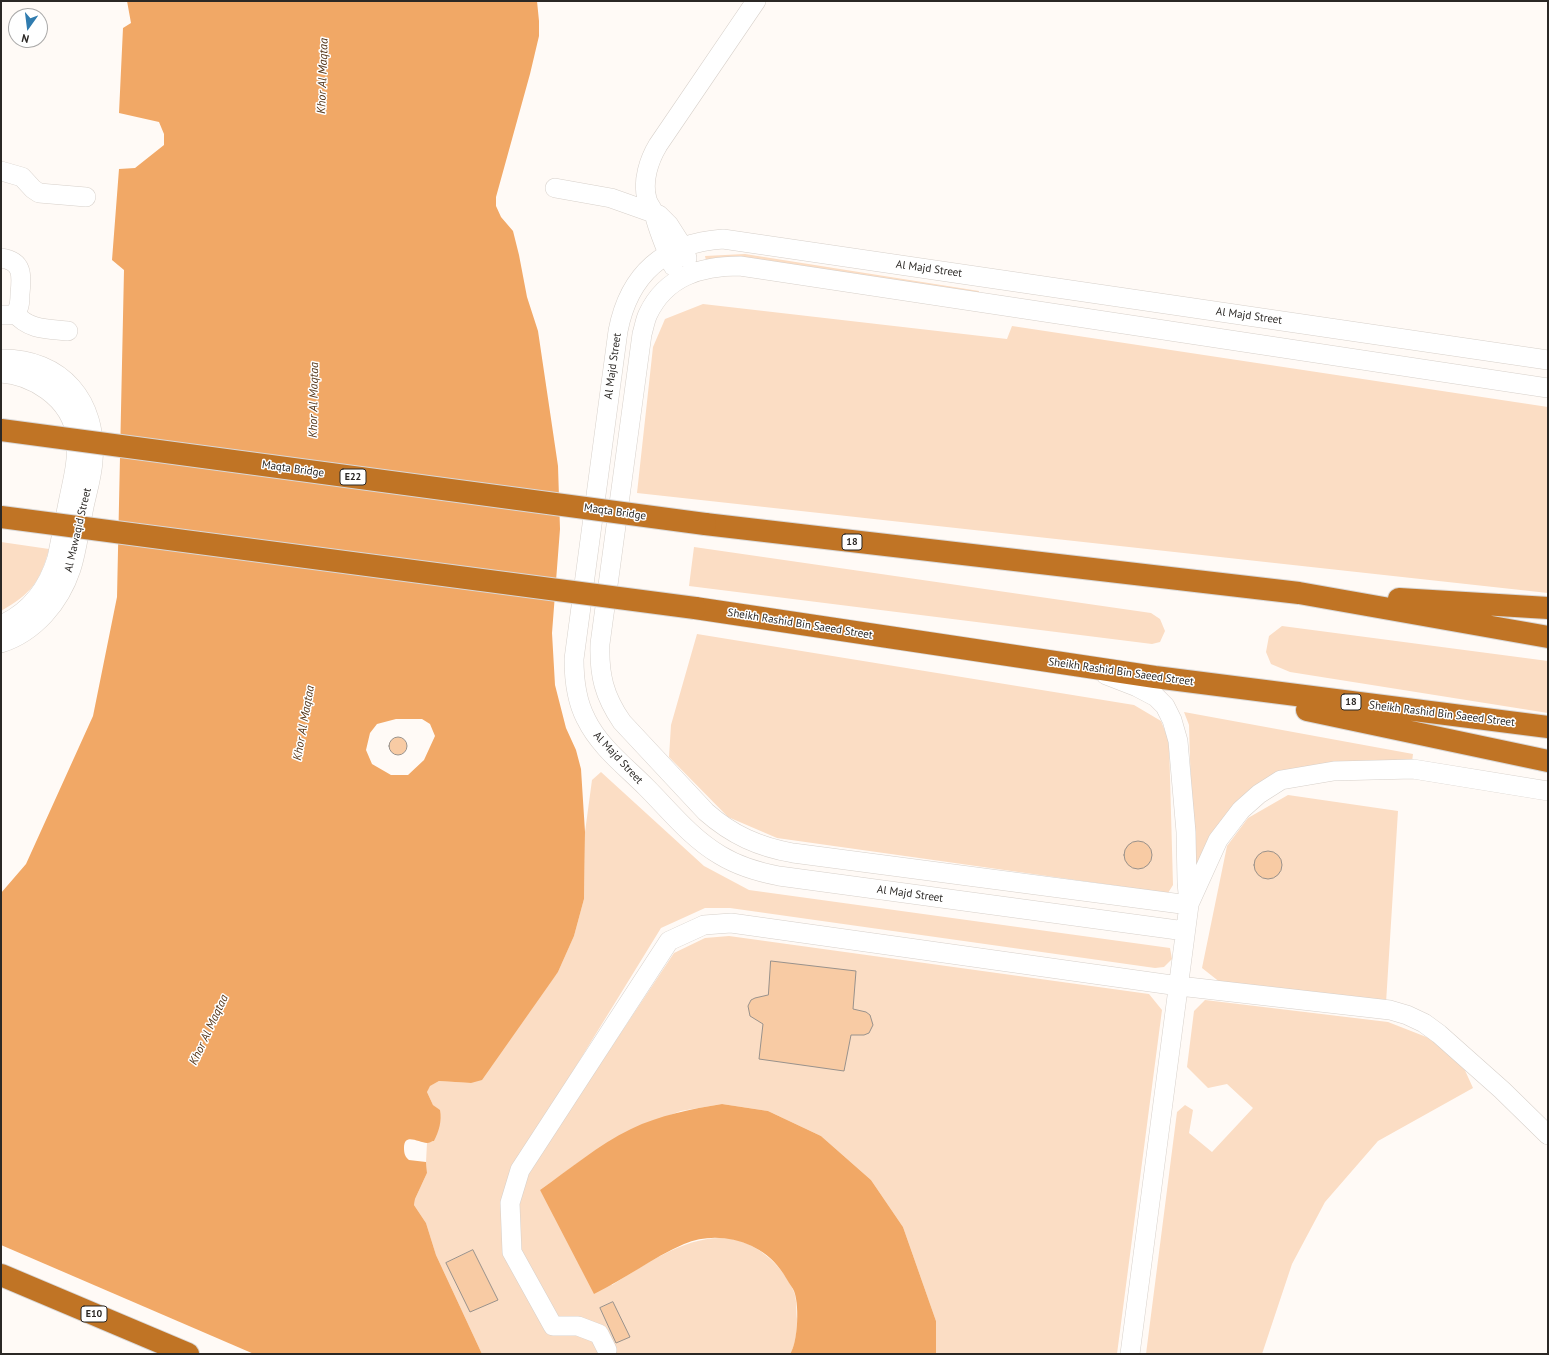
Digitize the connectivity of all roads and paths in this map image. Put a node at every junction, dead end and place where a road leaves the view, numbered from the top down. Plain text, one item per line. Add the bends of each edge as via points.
1 (756, 1) edge
2 (1, 171) edge
3 (556, 188) dead end
4 (86, 197) dead end
5 (654, 212) junction
6 (675, 251) junction
7 (1, 258) edge
8 (686, 275) junction
9 (8, 314) edge
10 (68, 331) dead end
11 (1, 359) edge
12 (1548, 360) edge
13 (1, 373) edge
14 (1548, 388) edge
15 (1, 430) edge
16 (84, 433) junction
17 (1, 517) edge
18 (705, 524) joint
19 (1299, 593) junction
20 (1548, 608) edge
21 (1, 625) edge
22 (1548, 637) edge
23 (1, 644) edge
24 (1081, 666) junction
25 (1155, 678) junction
26 (1548, 727) edge
27 (1548, 761) edge
28 (1548, 791) edge
29 (1189, 905) junction
30 (1185, 932) junction
31 (1179, 986) junction
32 (1548, 1135) edge
33 (1, 1275) edge
34 (607, 1350) dead end
35 (188, 1354) edge
36 (1130, 1354) edge

1 - 5 street via 654,152 648,167 646,184 647,198
2 - 4 street via 22,177 39,193
3 - 5 street via 595,194
5 - 6 street via 669,225
6 - 8 street
6 - 12 street, Al Majd Street via 706,241 740,241
6 - 30 street, Al Majd Street via 646,271 636,284 627,299 618,331 574,660 580,705 594,732 694,835 719,854 748,868 780,876
7 - 9 street via 13,261 22,274 19,306
8 - 14 street via 725,266 755,268
8 - 29 street via 671,284 657,298 647,315 642,334 600,644 601,672 606,693 622,722 706,812 732,832 762,846 793,853
9 - 10 street via 30,326
11 - 16 street via 31,361 46,367 65,380 80,398 89,418
13 - 16 street via 21,377 52,393
15 - 18 highway, Maqta Bridge / E22, bridge
16 - 21 street, Al Mawaqid Street via 53,572 29,607
16 - 23 street, Al Mawaqid Street via 93,462 72,568 63,591 48,612 30,628
17 - 24 highway, Sheikh Rashid Bin Saeed Street / 18, bridge via 695,608
18 - 19 highway, 18
19 - 20 highway
19 - 22 highway, 18
24 - 25 highway, Sheikh Rashid Bin Saeed Street / 18
24 - 29 street via 1156,696 1172,720 1178,741
25 - 26 highway, Sheikh Rashid Bin Saeed Street / 18
25 - 27 highway
28 - 29 street via 1413,769 1334,771 1281,780 1241,810 1218,840
29 - 30 street
30 - 31 street
31 - 32 street via 1372,1007 1407,1016 1424,1023 1439,1034
31 - 34 street via 731,923 704,925 669,941 520,1170 510,1203 512,1252 553,1326 578,1326 599,1334
31 - 36 street
33 - 35 highway, E10

